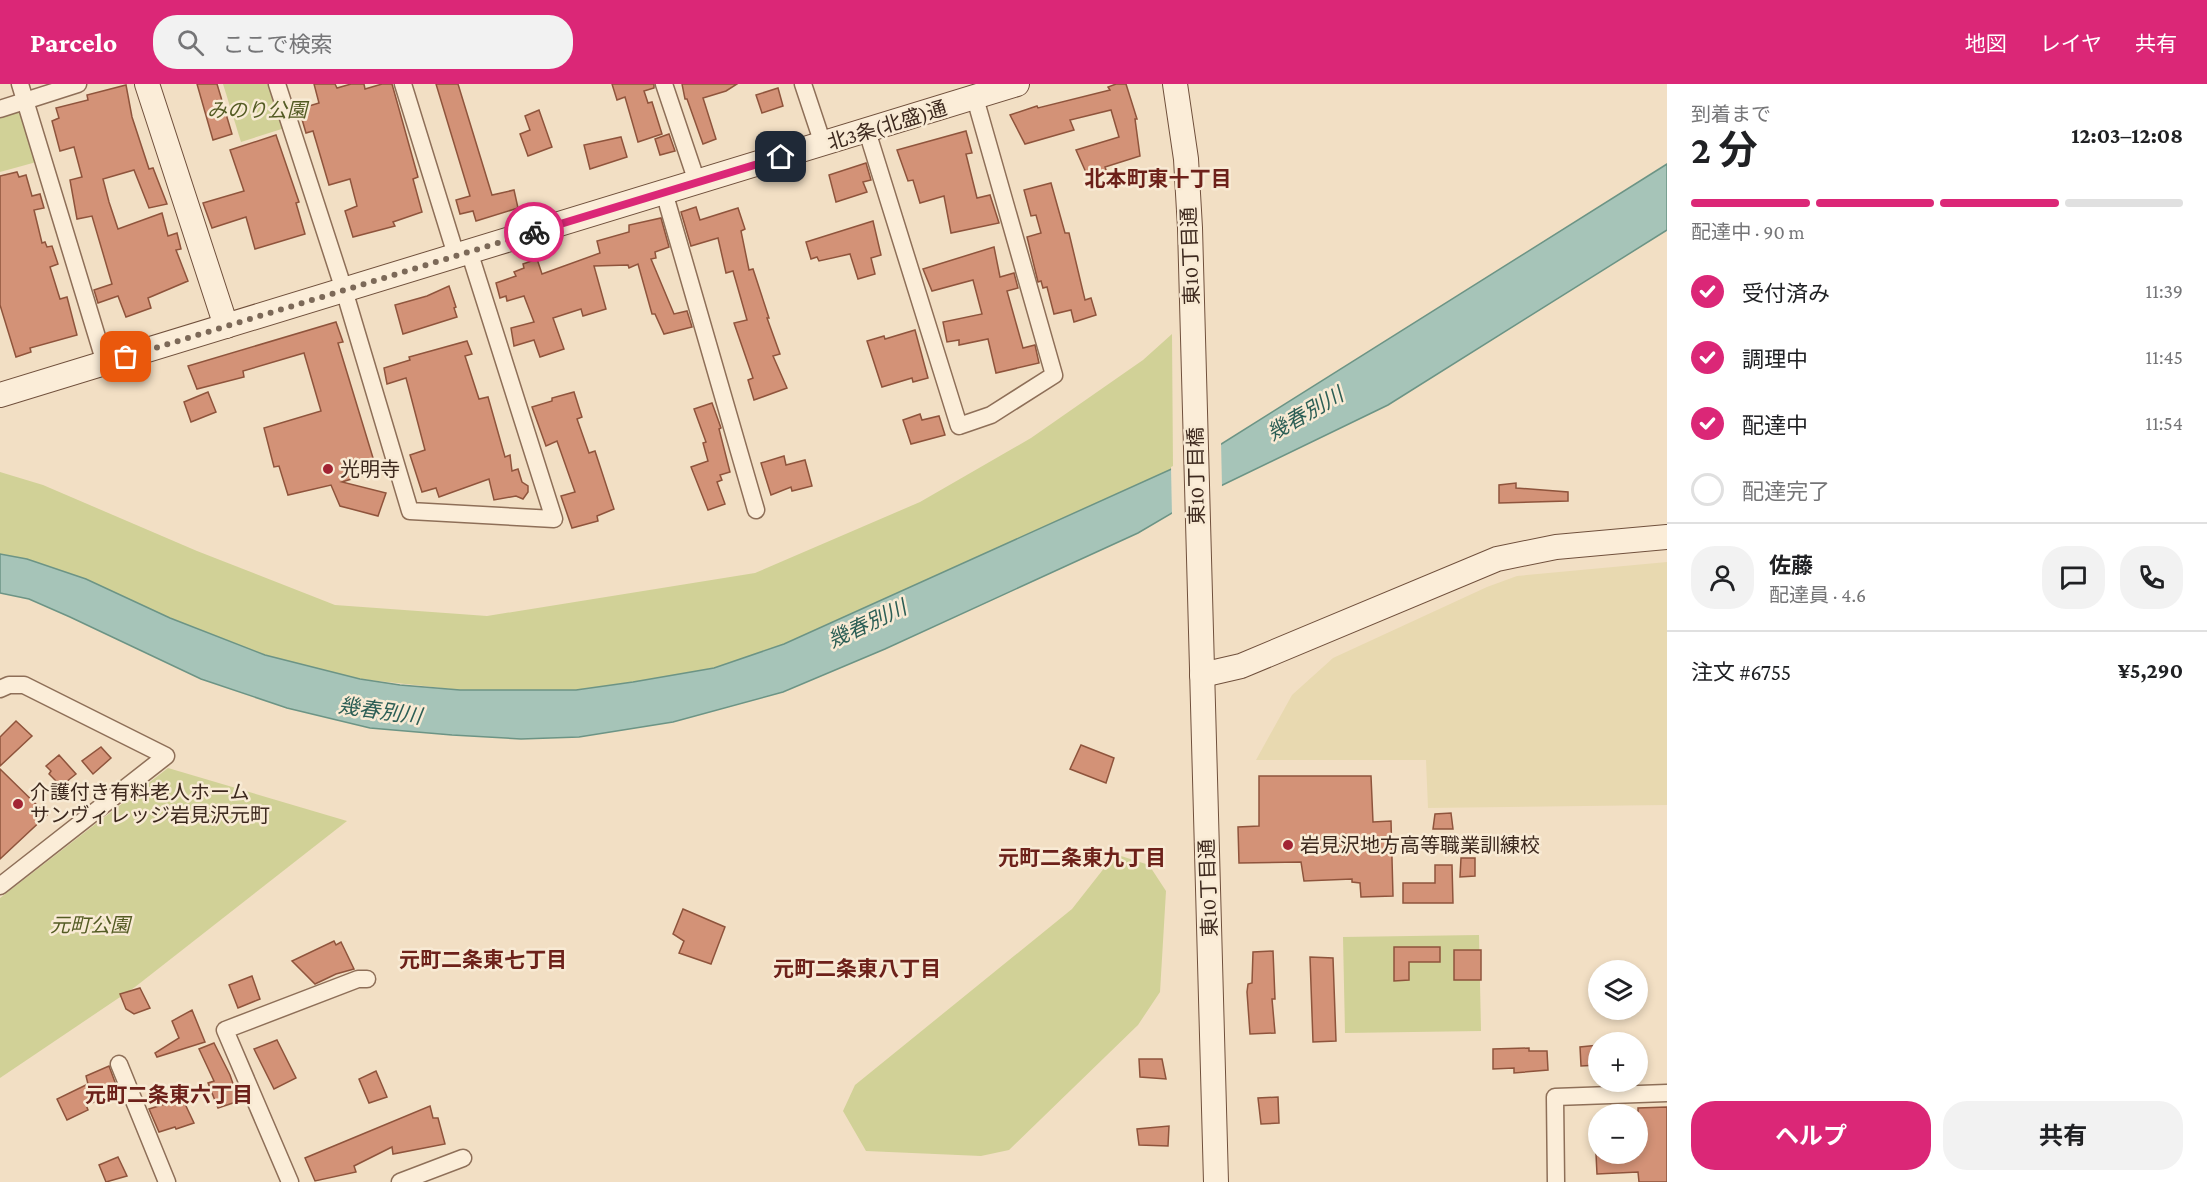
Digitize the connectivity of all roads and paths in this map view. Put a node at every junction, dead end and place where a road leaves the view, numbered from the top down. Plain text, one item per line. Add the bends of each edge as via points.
1 (20, 84) edge
2 (78, 84) edge
3 (147, 84) edge
4 (278, 84) edge
5 (403, 84) edge
6 (664, 84) edge
7 (803, 84) edge
8 (1017, 84) edge
9 (1175, 84) edge
10 (975, 98) junction
11 (25, 101) junction
12 (0, 109) edge
13 (867, 130) junction
14 (823, 144) junction
15 (697, 182) junction
16 (664, 192) junction
17 (463, 253) junction
18 (344, 290) junction
19 (226, 326) junction
20 (1193, 357) joint
21 (105, 363) junction
22 (0, 395) edge
23 (756, 510) dead end
24 (1667, 537) edge
25 (1199, 595) joint
26 (1202, 675) junction
27 (0, 689) edge
28 (0, 886) edge
29 (367, 979) dead end
30 (119, 1064) dead end
31 (1667, 1093) edge
32 (463, 1158) dead end
33 (167, 1182) edge
34 (290, 1182) edge
35 (400, 1182) edge
36 (1216, 1182) edge
37 (1556, 1182) edge

1 - 11 street
2 - 11 street
3 - 19 street
4 - 18 street
5 - 17 street
6 - 15 street
7 - 14 street
8 - 10 street, 北3条(北盛)通
9 - 20 street, 東10丁目通 via 1186,159
10 - 13 street, 北3条(北盛)通
10 - 13 street via 1054,375 991,415 959,426
11 - 12 street
11 - 21 street
13 - 14 street, 北3条(北盛)通
14 - 15 street, 北3条(北盛)通
15 - 16 street, 北3条(北盛)通
16 - 17 street, 北3条(北盛)通
16 - 23 street
17 - 18 street, 北3条(北盛)通
17 - 18 street via 554,519 410,511
18 - 19 street, 北3条(北盛)通
19 - 21 street, 北3条(北盛)通
20 - 25 street, 東10丁目橋
21 - 22 street, 北3条(北盛)通
24 - 26 street via 1556,547 1497,559 1240,666
25 - 26 street, 東10丁目通
26 - 36 street, 東10丁目通
27 - 28 street via 24,685 166,756
29 - 34 street via 358,979 225,1030
30 - 33 street
31 - 37 street via 1555,1097
32 - 35 street

